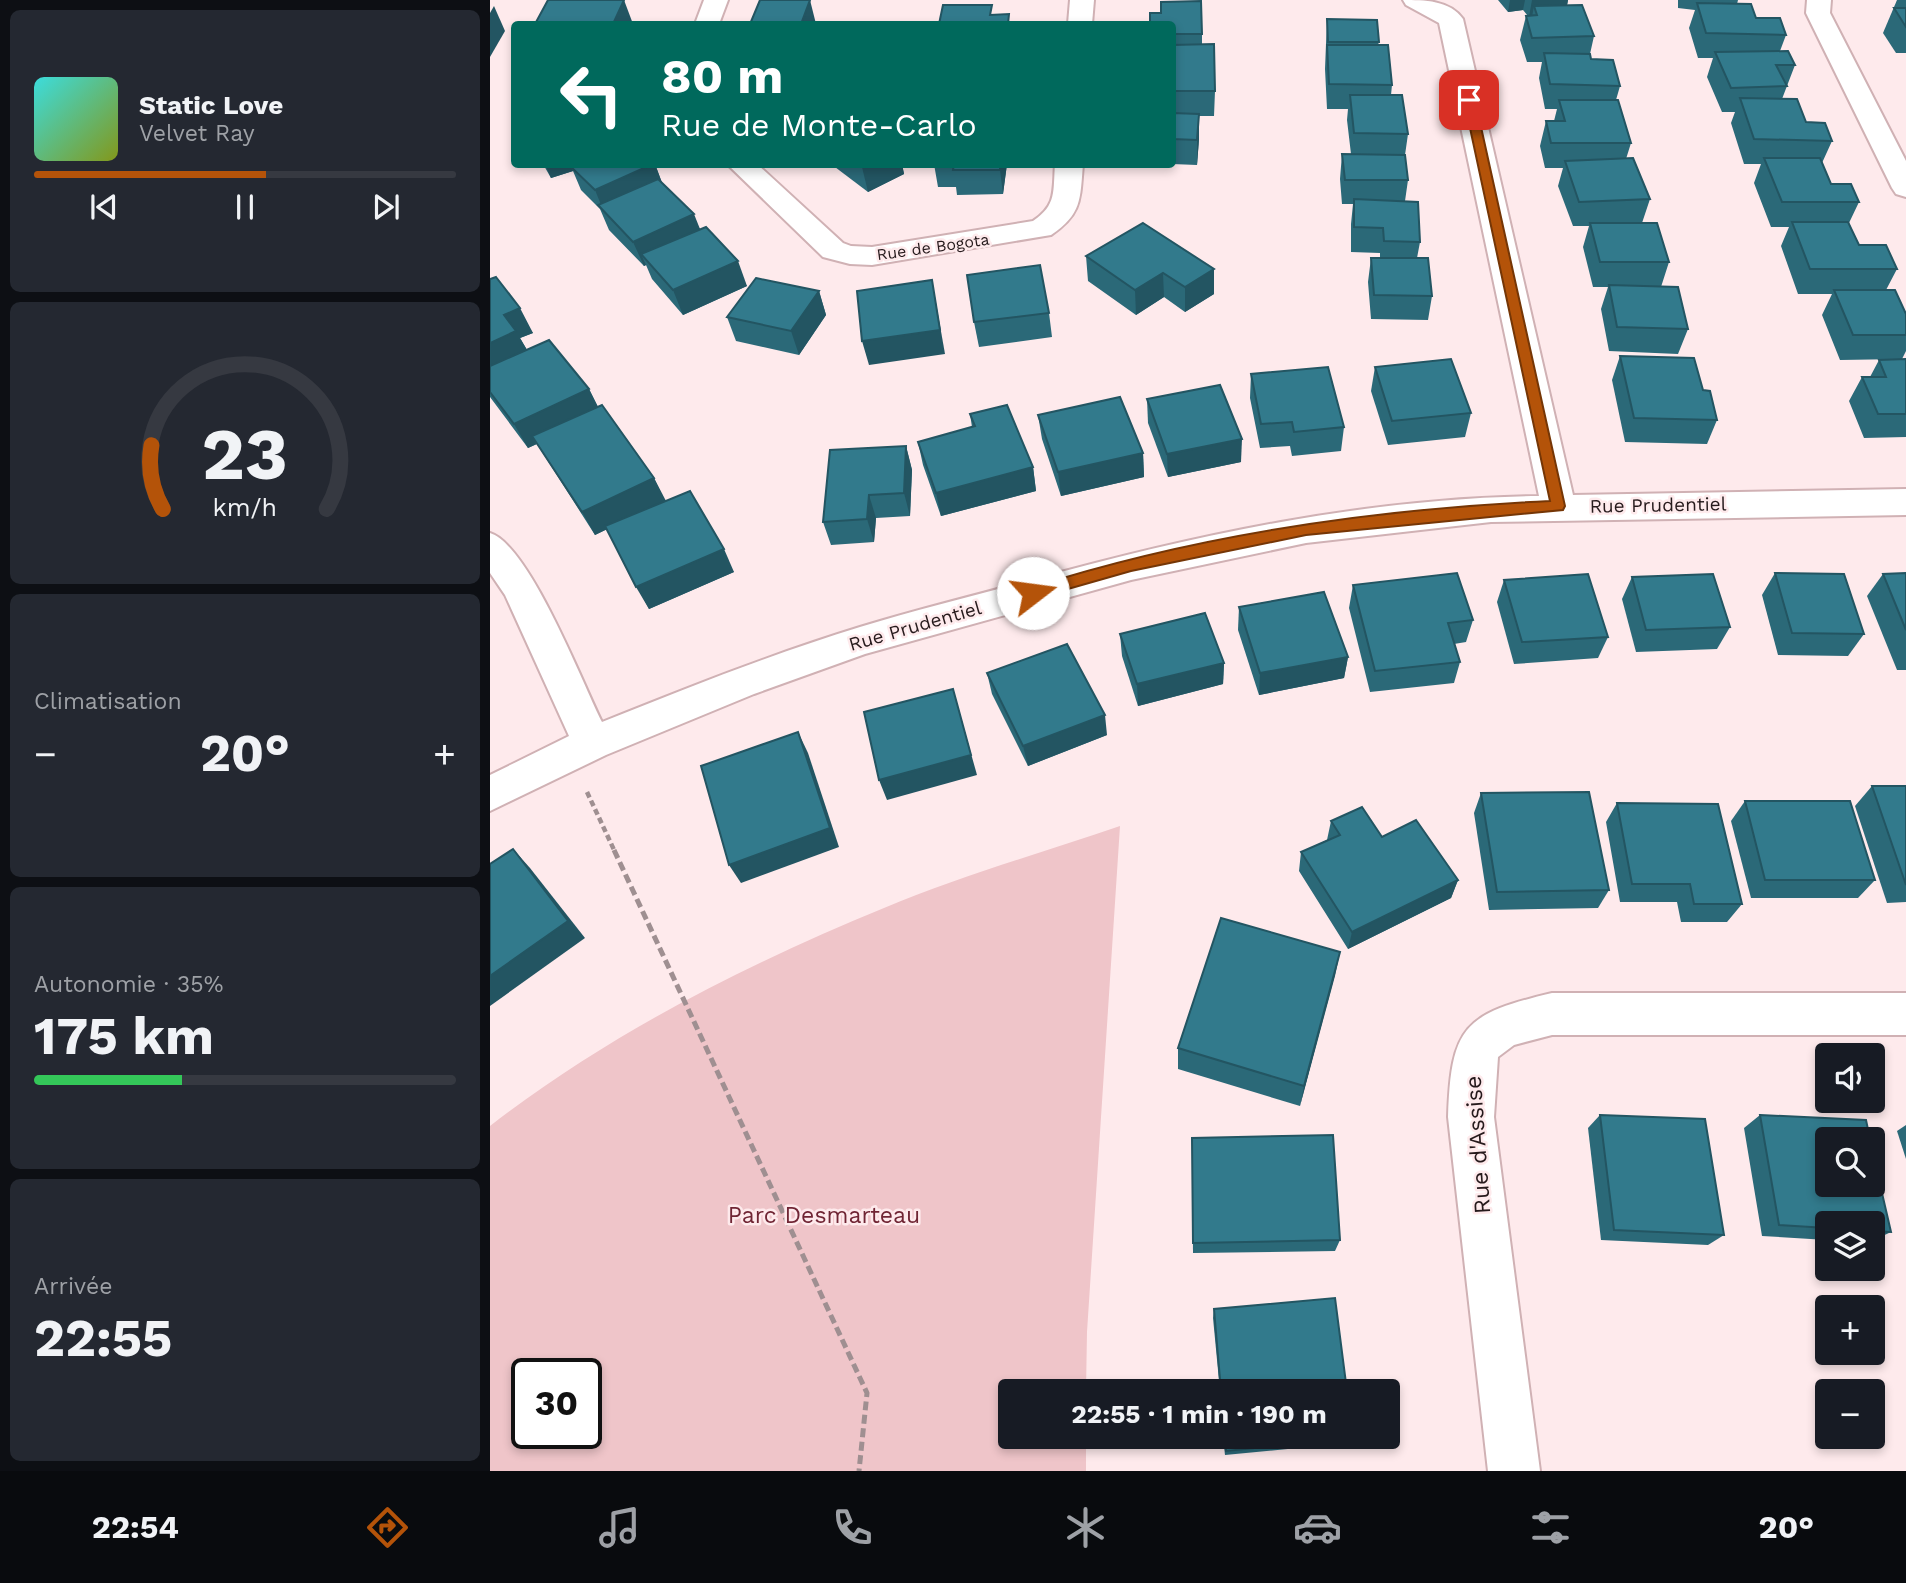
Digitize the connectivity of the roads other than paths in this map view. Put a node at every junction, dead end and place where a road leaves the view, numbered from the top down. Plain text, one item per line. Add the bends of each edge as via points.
1 (716, 0) edge
2 (1082, 0) edge
3 (1415, 0) edge
4 (1819, 0) edge
5 (708, 21) edge
6 (1080, 21) edge
7 (744, 168) edge
8 (1069, 168) edge
9 (1906, 188) edge
10 (1906, 502) edge
11 (1558, 506) junction
12 (490, 545) edge
13 (580, 748) junction
14 (490, 794) edge
15 (1906, 1014) edge
16 (1514, 1471) edge

1 - 5 street
2 - 6 street
3 - 11 street via 1451,19
4 - 9 street via 1818,13
7 - 8 street, Rue de Bogota via 833,250 872,256 1041,229 1060,216
10 - 11 street, Rue Prudentiel
11 - 13 street, Rue Prudentiel via 1306,530 1131,566 861,641
12 - 13 street via 520,589
13 - 14 street, Rue Prudentiel
15 - 16 street, Rue d'Assise via 1552,1014 1502,1025 1479,1044 1472,1064 1471,1117

